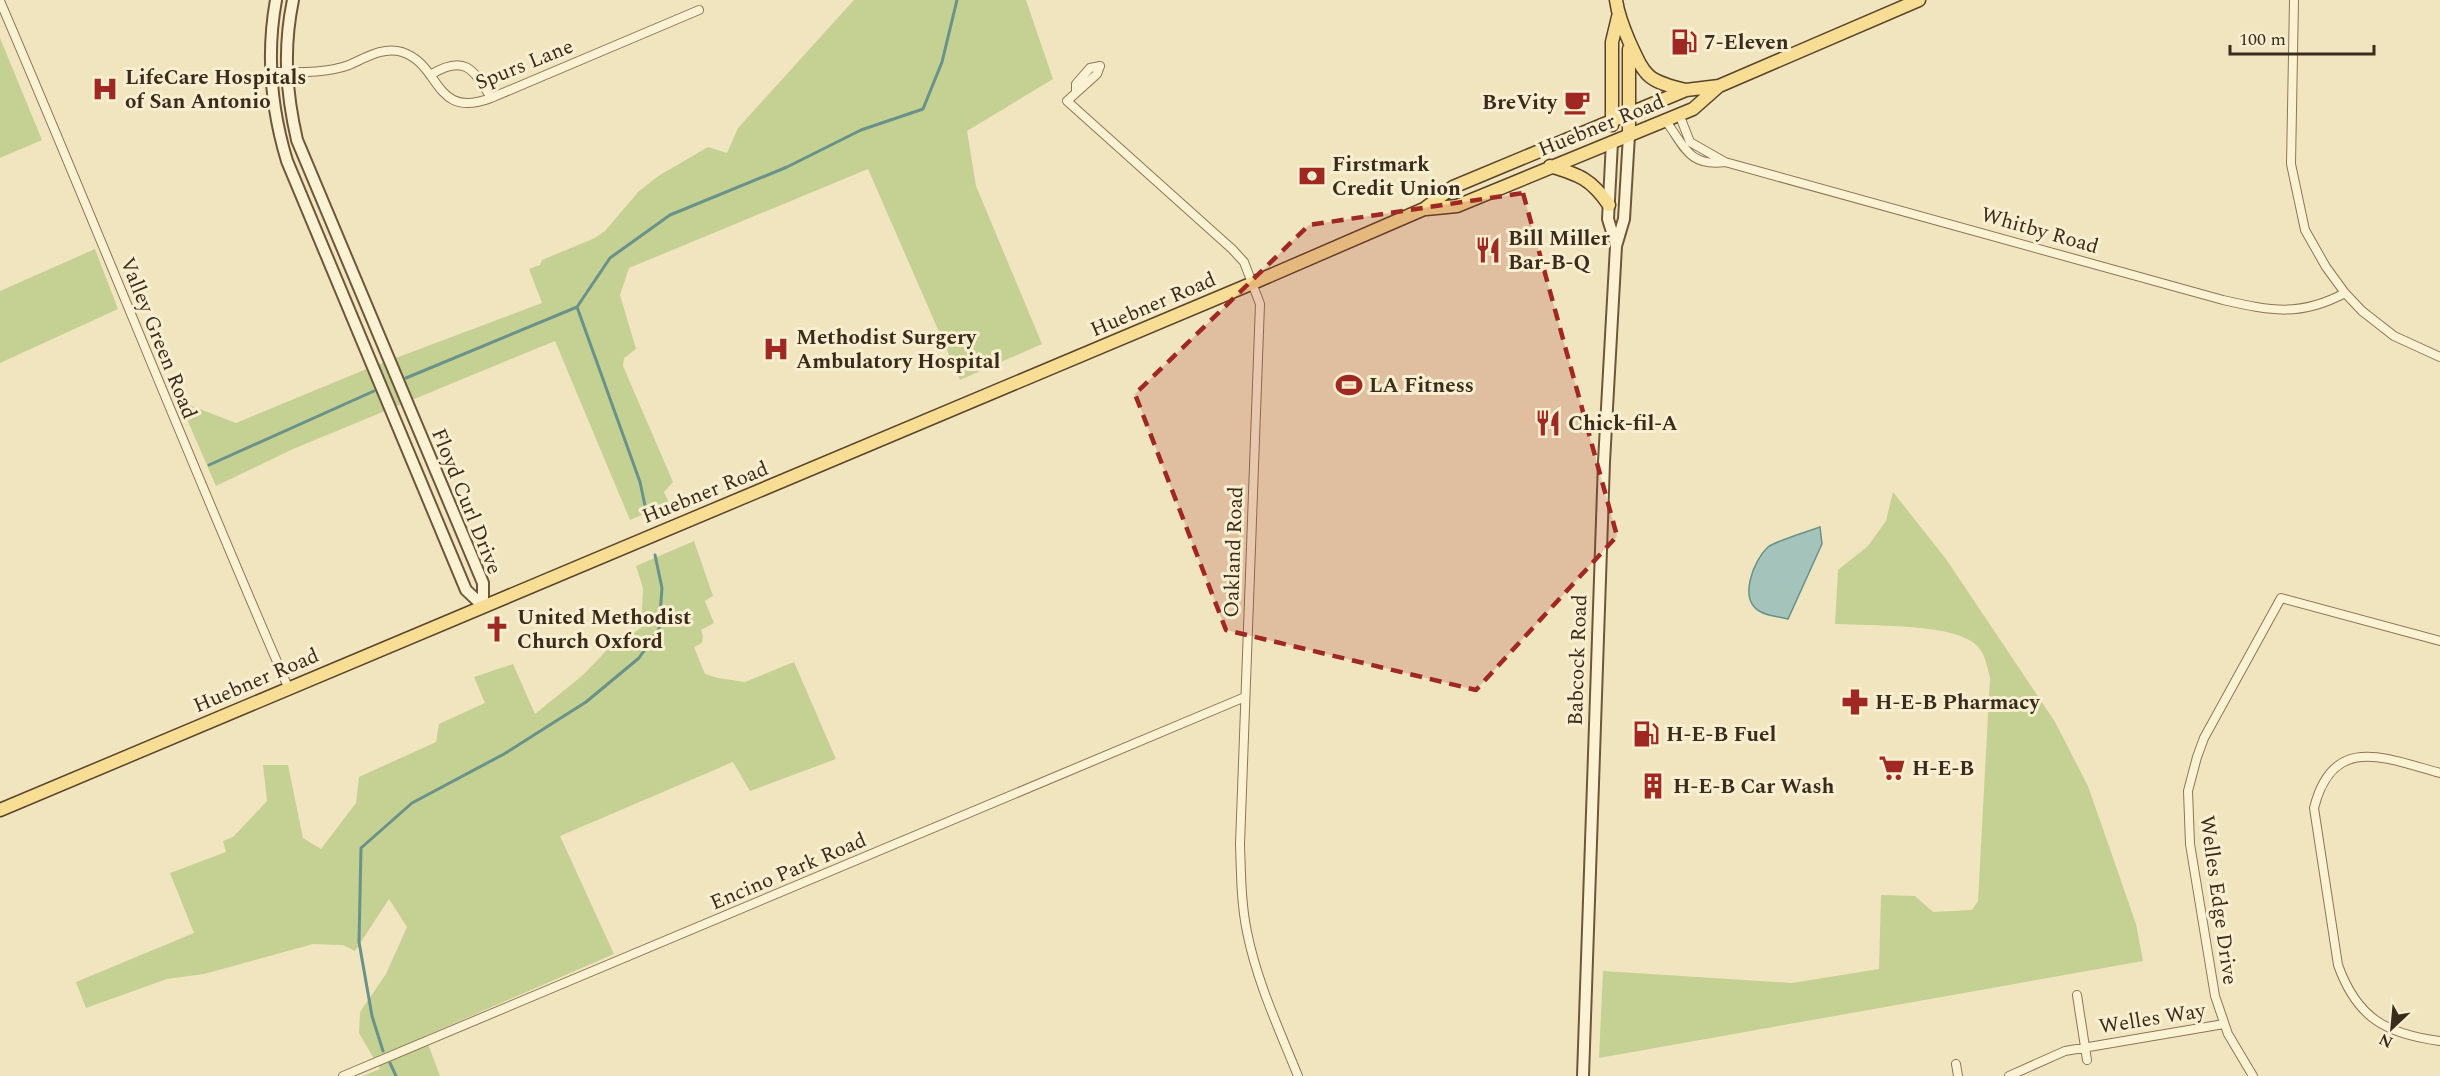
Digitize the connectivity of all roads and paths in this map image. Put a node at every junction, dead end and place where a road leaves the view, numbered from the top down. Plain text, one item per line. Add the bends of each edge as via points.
1 (276, 0) edge
2 (293, 0) edge
3 (1616, 0) edge
4 (1919, 0) edge
5 (2294, 0) edge
6 (0, 1) edge
7 (699, 9) dead end
8 (1618, 17) junction
9 (1629, 42) junction
10 (270, 72) junction
11 (286, 72) junction
12 (430, 75) junction
13 (1719, 86) junction
14 (1686, 90) junction
15 (1076, 91) dead end
16 (491, 98) junction
17 (1629, 113) junction
18 (1679, 114) junction
19 (1665, 120) junction
20 (1612, 121) junction
21 (1629, 135) junction
22 (1612, 142) junction
23 (1725, 162) junction
24 (1550, 166) junction
25 (1609, 205) junction
26 (1424, 209) junction
27 (1616, 246) junction
28 (1253, 283) junction
29 (2345, 293) junction
30 (2440, 357) edge
31 (412, 416) junction
32 (398, 426) junction
33 (483, 606) junction
34 (2440, 641) edge
35 (288, 687) junction
36 (1245, 697) junction
37 (2440, 773) edge
38 (0, 810) edge
39 (2077, 995) dead end
40 (2224, 1024) junction
41 (2440, 1041) edge
42 (2085, 1047) junction
43 (2087, 1060) dead end
44 (1956, 1064) dead end
45 (343, 1076) edge
46 (1298, 1076) edge
47 (1583, 1076) edge
48 (1958, 1076) edge
49 (2009, 1076) edge
50 (2253, 1076) edge

1 - 10 street, Floyd Curl Drive
2 - 11 street, Floyd Curl Drive
3 - 8 main road, Babcock Road
4 - 13 main road, Huebner Road
5 - 29 street via 2292,178 2305,230
6 - 35 street, Valley Green Road
7 - 16 street, Spurs Lane
8 - 9 main road, Babcock Road
8 - 20 main road, Babcock Road via 1612,42
9 - 14 main road via 1646,74 1665,86
9 - 17 main road, Babcock Road
10 - 11 street, Spurs Lane
10 - 32 street, Floyd Curl Drive via 274,112 287,161
11 - 12 street, Spurs Lane via 339,68 382,51 397,50 420,61
11 - 31 street, Floyd Curl Drive via 302,156
12 - 16 street, Spurs Lane via 442,93 456,101 473,104
12 - 16 street via 449,65 468,67
13 - 14 main road, Huebner Road
13 - 18 main road, Huebner Road via 1693,109
14 - 17 main road, Huebner Road
15 - 28 street, Oakland Road via 1067,101 1232,249 1244,262
17 - 20 main road, Huebner Road
17 - 21 main road, Babcock Road
18 - 19 main road, Huebner Road
18 - 23 street, Whitby Road via 1690,142
19 - 21 main road, Huebner Road
19 - 23 street, Whitby Road via 1688,153 1712,163
20 - 22 main road, Babcock Road
20 - 26 main road, Huebner Road via 1453,187
21 - 22 main road, Huebner Road
21 - 27 street, Babcock Road via 1624,219
22 - 24 main road, Huebner Road
22 - 25 street, Babcock Road
23 - 29 street, Whitby Road via 2253,306 2300,310
24 - 25 main road via 1587,179
24 - 26 main road, Huebner Road via 1458,206
25 - 27 street, Babcock Road via 1608,219
26 - 28 main road, Huebner Road
27 - 47 street, Babcock Road
28 - 33 main road, Huebner Road
28 - 36 street, Oakland Road via 1261,310
29 - 30 street via 2362,312 2394,336
31 - 32 street
31 - 33 street, Floyd Curl Drive via 483,583
32 - 33 street, Floyd Curl Drive via 465,590
33 - 35 main road, Huebner Road
34 - 40 street, Welles Edge Drive via 2281,598 2204,738 2188,791 2190,844 2215,996
35 - 38 main road, Huebner Road
36 - 45 street, Encino Park Road
36 - 46 street, Oakland Road via 1240,844 1243,909 1264,992
37 - 41 street via 2374,755 2355,756 2345,759 2329,774 2314,808 2338,966 2352,997 2373,1019 2399,1033
39 - 42 street
40 - 42 street, Welles Way
40 - 50 street, Welles Edge Drive
42 - 43 street, Welles Way
42 - 49 street, Welles Way via 2065,1051
44 - 48 street

